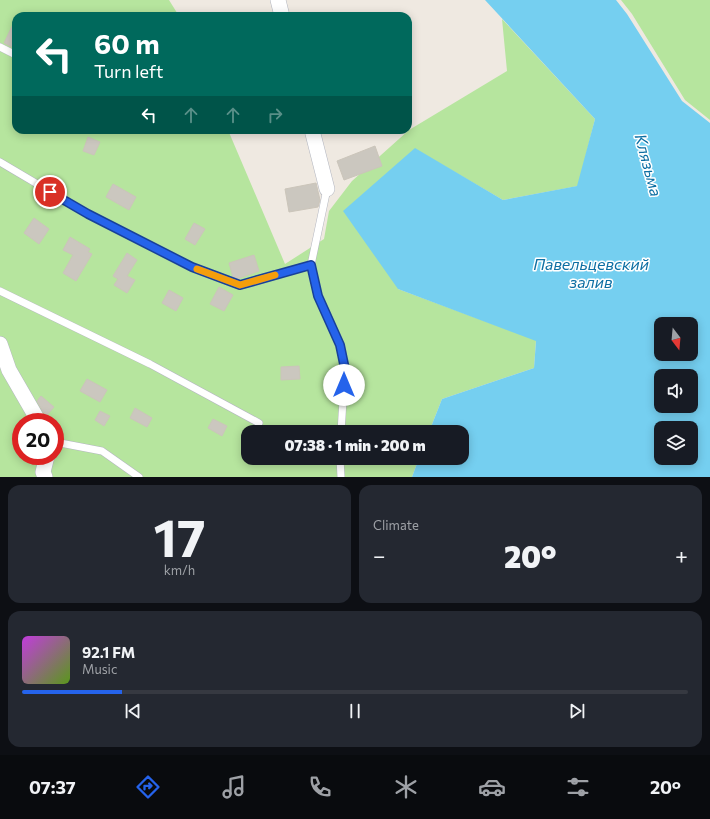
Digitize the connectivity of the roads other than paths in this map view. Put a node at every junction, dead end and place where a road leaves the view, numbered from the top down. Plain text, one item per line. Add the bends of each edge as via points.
1 (278, 0) edge
2 (281, 12) edge
3 (0, 47) edge
4 (12, 53) edge
5 (313, 134) edge
6 (0, 162) edge
7 (327, 189) joint
8 (311, 265) junction
9 (0, 291) edge
10 (0, 344) edge
11 (34, 413) edge
12 (259, 423) dead end
13 (341, 425) edge
14 (64, 444) edge
15 (45, 465) edge
16 (340, 465) edge
17 (45, 477) edge
18 (139, 477) edge
19 (341, 477) edge

1 - 2 street
3 - 4 lane
5 - 7 street
6 - 8 lane via 88,214 192,267 240,285
7 - 8 lane
8 - 13 lane via 318,296 340,345 345,369
9 - 12 lane via 150,364
10 - 11 street via 9,370
14 - 18 lane via 102,451
15 - 17 street
16 - 19 lane

